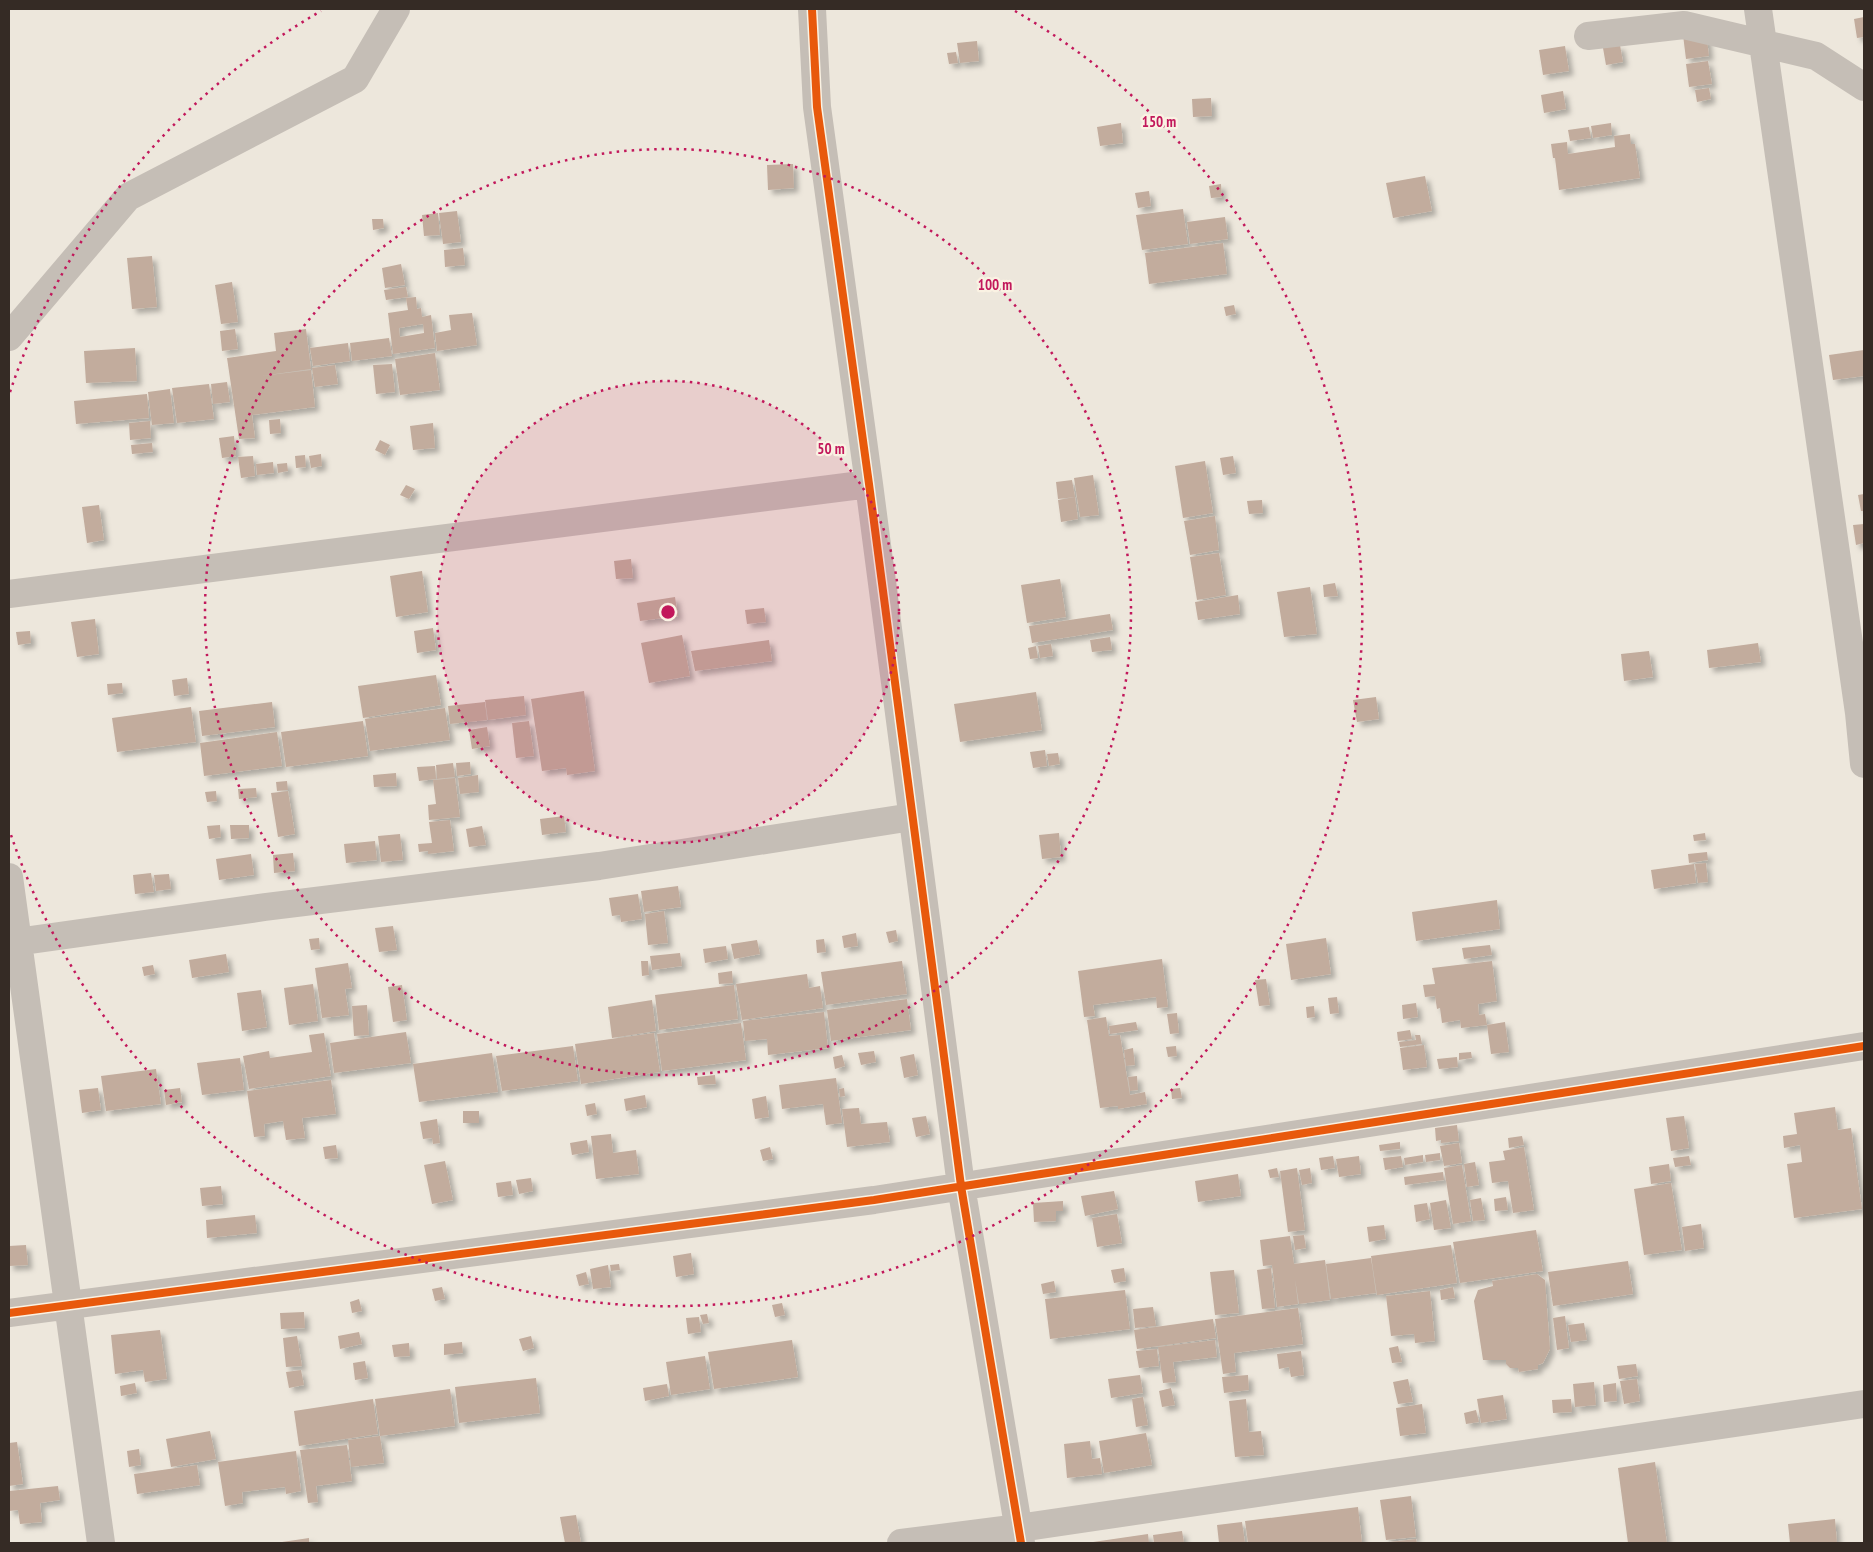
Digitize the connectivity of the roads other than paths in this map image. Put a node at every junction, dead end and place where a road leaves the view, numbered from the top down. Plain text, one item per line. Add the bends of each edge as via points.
1 (396, 9) edge
2 (812, 9) edge
3 (1758, 9) edge
4 (1588, 36) dead end
5 (1762, 43) junction
6 (1864, 87) edge
7 (9, 337) edge
8 (869, 484) junction
9 (9, 594) edge
10 (1864, 764) edge
11 (912, 817) junction
12 (9, 877) edge
13 (14, 942) edge
14 (1864, 1046) edge
15 (961, 1186) junction
16 (69, 1305) junction
17 (9, 1313) edge
18 (1864, 1404) edge
19 (1020, 1536) edge
20 (101, 1543) edge
21 (901, 1543) edge

1 - 7 street via 355,78 128,197
2 - 8 street via 817,107
3 - 5 street
4 - 5 street via 1684,25
5 - 6 street via 1816,56
5 - 10 street
8 - 9 street
8 - 11 street
11 - 13 street via 599,866
11 - 15 street
12 - 13 street
13 - 16 street
14 - 15 street
15 - 16 street via 781,1213
15 - 19 street
16 - 17 street
16 - 20 street
18 - 19 street
19 - 21 street

